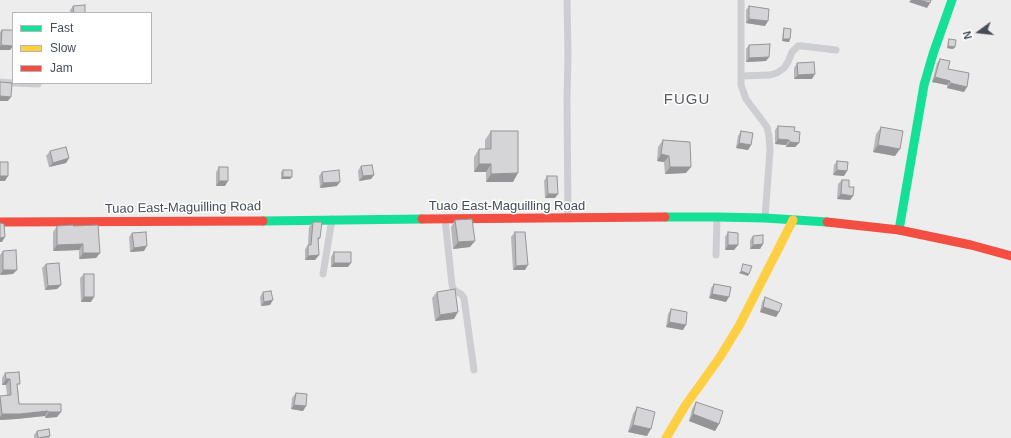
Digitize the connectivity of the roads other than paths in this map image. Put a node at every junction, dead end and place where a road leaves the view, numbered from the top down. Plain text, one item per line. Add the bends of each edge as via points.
1 (567, 0) edge
2 (741, 0) edge
3 (952, 0) edge
4 (836, 50) dead end
5 (741, 76) junction
6 (0, 82) edge
7 (12, 83) edge
8 (717, 217) junction
9 (765, 218) junction
10 (332, 219) junction
11 (445, 219) junction
12 (568, 219) junction
13 (793, 220) junction
14 (0, 222) edge
15 (899, 230) junction
16 (716, 255) dead end
17 (1011, 256) edge
18 (323, 274) dead end
19 (474, 370) dead end
20 (666, 438) edge

1 - 12 street
2 - 5 street
3 - 15 main road via 924,85
4 - 5 street via 798,46 784,68 776,73
5 - 9 street via 746,99 767,127 769,136
6 - 7 street
8 - 9 main road, Tuao East-Maguilling Road
8 - 12 main road, Tuao East-Maguilling Road
8 - 16 street
9 - 13 main road, Tuao East-Maguilling Road
10 - 11 main road, Tuao East-Maguilling Road
10 - 14 main road, Tuao East-Maguilling Road
10 - 18 street
11 - 12 main road, Tuao East-Maguilling Road
11 - 19 street via 452,285 464,298
13 - 15 main road, Tuao East-Maguilling Road
13 - 20 main road via 739,326
15 - 17 main road, Tuao East-Maguilling Road

